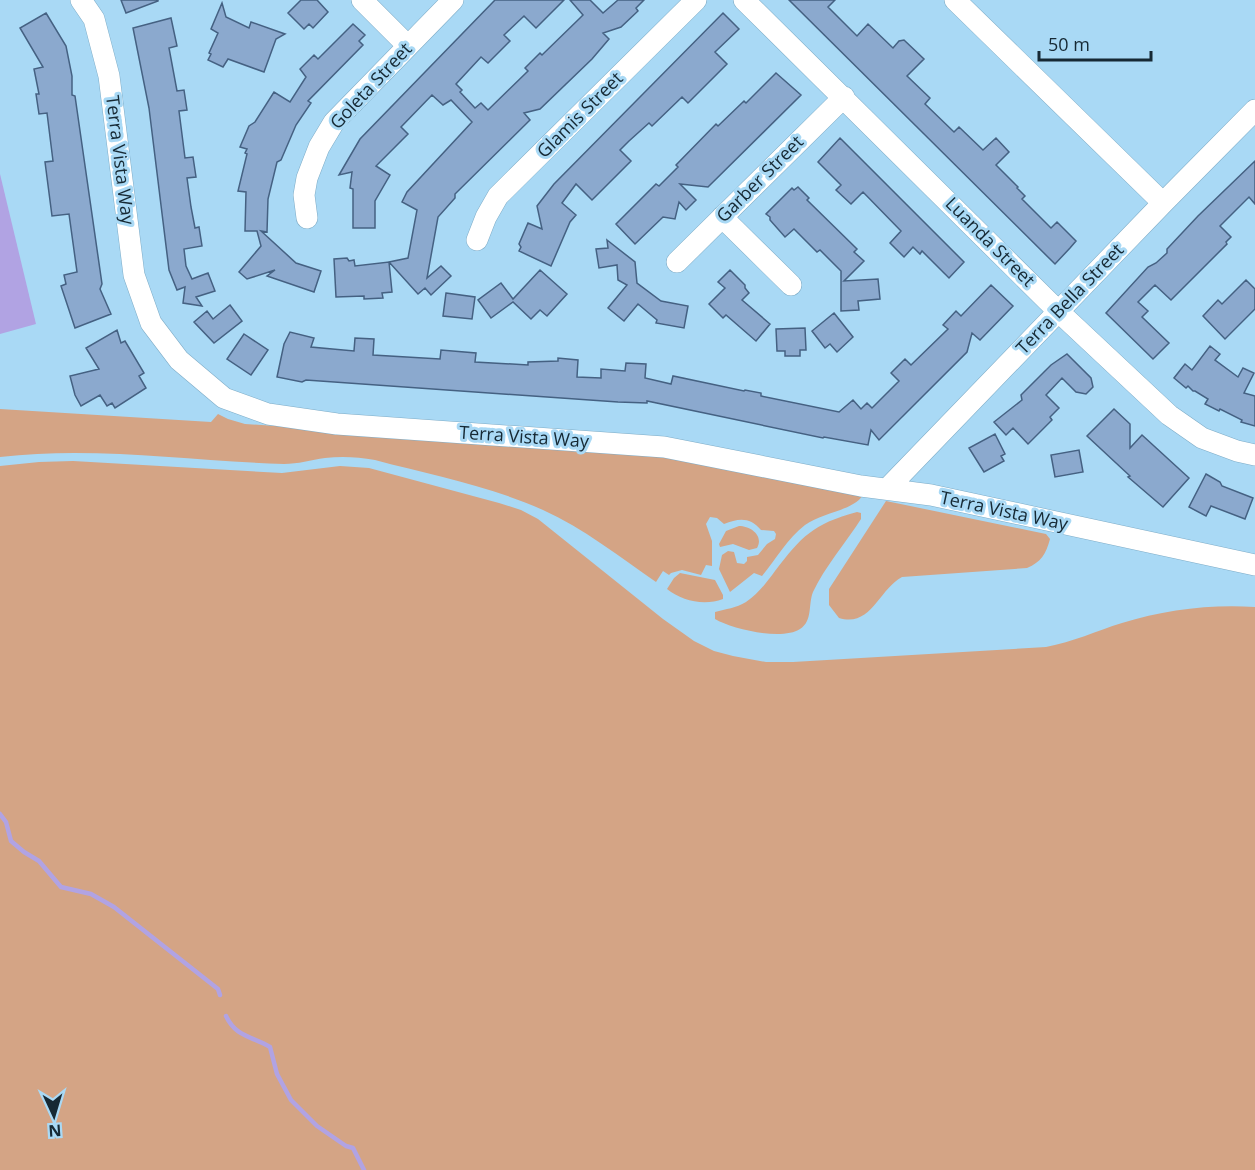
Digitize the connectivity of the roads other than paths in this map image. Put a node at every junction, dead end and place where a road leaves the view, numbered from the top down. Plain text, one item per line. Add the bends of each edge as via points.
1 (81, 0) edge
2 (362, 0) edge
3 (453, 0) edge
4 (696, 0) edge
5 (744, 0) edge
6 (955, 0) edge
7 (408, 46) junction
8 (844, 97) junction
9 (1255, 110) edge
10 (1163, 202) junction
11 (722, 217) junction
12 (307, 218) dead end
13 (477, 240) dead end
14 (677, 262) dead end
15 (790, 285) dead end
16 (1059, 312) junction
17 (1255, 455) edge
18 (887, 489) junction
19 (1255, 565) edge

1 - 18 street, Terra Vista Way via 94,19 109,76 134,275 151,324 179,360 224,398 268,414 337,424 664,447
2 - 7 street
3 - 7 street, Goleta Street
4 - 13 street, Glamis Street via 498,196
5 - 8 street, Luanda Street
6 - 10 street
7 - 12 street, Goleta Street via 334,122 319,147 304,195
8 - 11 street, Garber Street
8 - 16 street, Luanda Street
9 - 10 street, Terra Bella Street
10 - 16 street, Terra Bella Street
11 - 14 street, Garber Street
11 - 15 street
16 - 17 street, Luanda Street via 1169,415 1202,438
16 - 18 street, Terra Bella Street
18 - 19 street, Terra Vista Way

